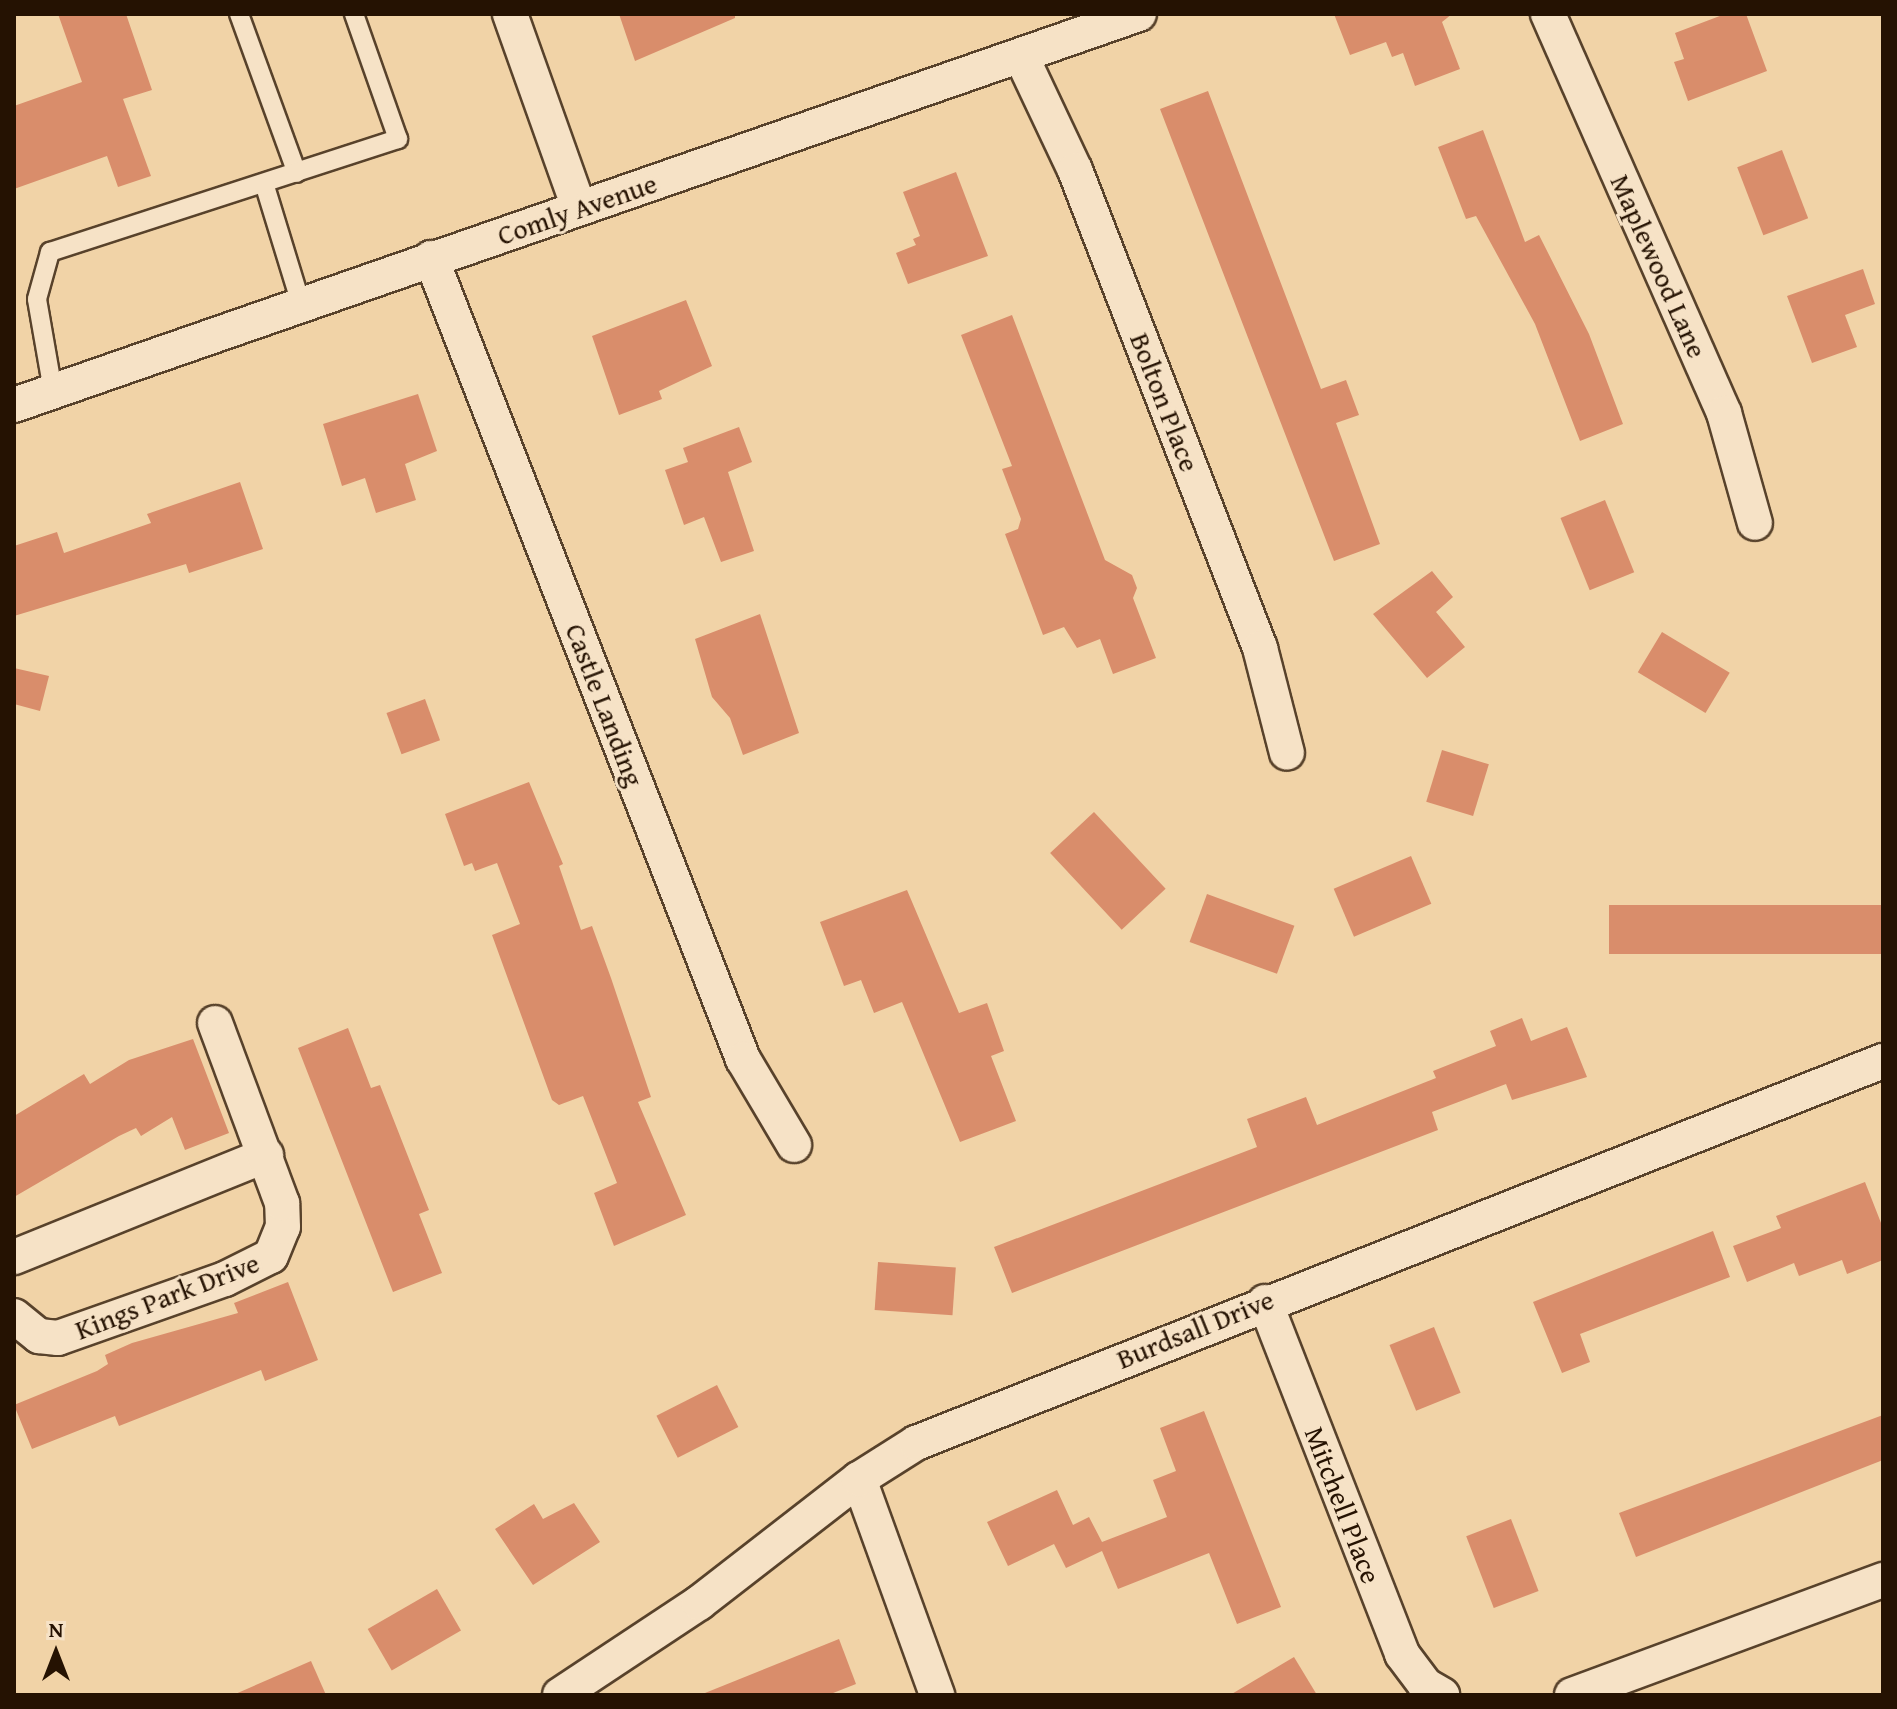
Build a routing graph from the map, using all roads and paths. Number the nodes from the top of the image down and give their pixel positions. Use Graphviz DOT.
graph roads {
  1 [pos="239,14"];
  2 [pos="354,14"];
  3 [pos="510,14"];
  4 [pos="1139,14"];
  5 [pos="1548,14"];
  6 [pos="1022,58"];
  7 [pos="297,173"];
  8 [pos="264,183"];
  9 [pos="579,208"];
  10 [pos="431,258"];
  11 [pos="301,304"];
  12 [pos="53,391"];
  13 [pos="14,405"];
  14 [pos="1755,523"];
  15 [pos="1287,753"];
  16 [pos="215,1023"];
  17 [pos="1883,1061"];
  18 [pos="794,1145"];
  19 [pos="266,1155"];
  20 [pos="14,1257"];
  21 [pos="1265,1302"];
  22 [pos="14,1316"];
  23 [pos="859,1479"];
  24 [pos="1883,1580"];
  25 [pos="560,1695"];
  26 [pos="937,1695"];
  27 [pos="1442,1695"];
  28 [pos="1572,1695"];
  1 -- 7 [label="lane"];
  2 -- 7 [label="lane"];
  3 -- 9 [label="street"];
  4 -- 6 [label="street, Comly Avenue"];
  5 -- 14 [label="street, Maplewood Lane"];
  6 -- 9 [label="street, Comly Avenue"];
  6 -- 15 [label="street, Bolton Place"];
  7 -- 8 [label="lane"];
  8 -- 11 [label="lane"];
  8 -- 12 [label="lane"];
  9 -- 10 [label="street, Comly Avenue"];
  10 -- 11 [label="street, Comly Avenue"];
  10 -- 18 [label="street, Castle Landing"];
  11 -- 12 [label="street, Comly Avenue"];
  12 -- 13 [label="street, Comly Avenue"];
  16 -- 19 [label="street, Kings Park Drive"];
  17 -- 21 [label="street, Burdsall Drive"];
  19 -- 20 [label="street"];
  19 -- 22 [label="street, Kings Park Drive"];
  21 -- 23 [label="street, Burdsall Drive"];
  21 -- 27 [label="street, Mitchell Place"];
  23 -- 25 [label="street, Burdsall Drive"];
  23 -- 26 [label="street"];
  24 -- 28 [label="street"];
}
